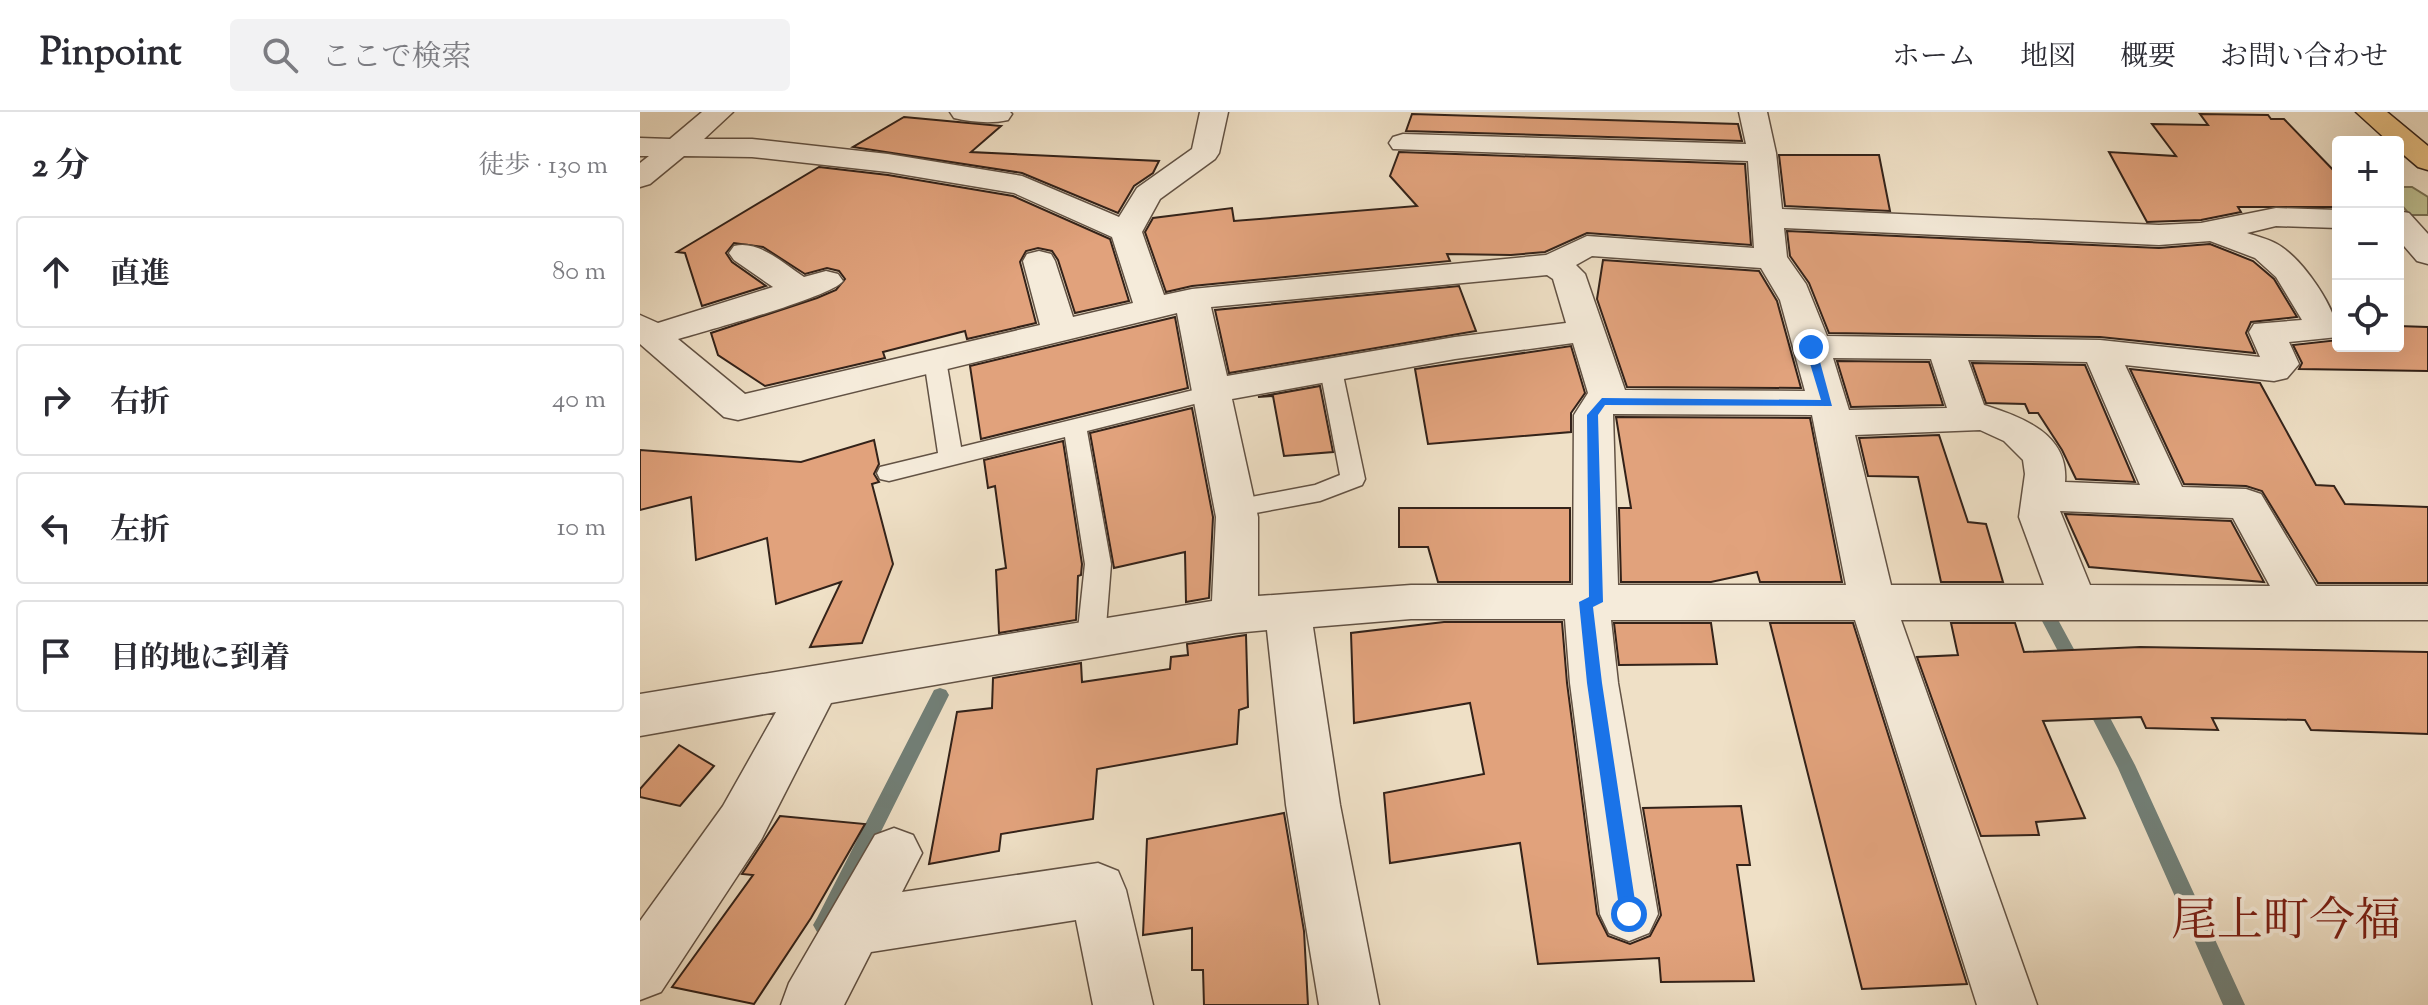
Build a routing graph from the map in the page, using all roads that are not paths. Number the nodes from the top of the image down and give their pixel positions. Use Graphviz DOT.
graph roads {
  1 [pos="719,112"];
  2 [pos="964,112"];
  3 [pos="1214,112"];
  4 [pos="1753,112"];
  5 [pos="2340,112"];
  6 [pos="2370,112"];
  7 [pos="2408,112"];
  8 [pos="998,114"];
  9 [pos="2428,128"];
  10 [pos="853,131"];
  11 [pos="2372,136"];
  12 [pos="1403,143"];
  13 [pos="640,147"];
  14 [pos="678,147"];
  15 [pos="1762,153"];
  16 [pos="818,156"];
  17 [pos="2404,161"];
  18 [pos="2428,161"];
  19 [pos="640,178"];
  20 [pos="2428,179"];
  21 [pos="1766,218"];
  22 [pos="2332,219"];
  23 [pos="2404,220"];
  24 [pos="2428,221"];
  25 [pos="2404,227"];
  26 [pos="2213,231"];
  27 [pos="1126,232"];
  28 [pos="745,253"];
  29 [pos="2428,254"];
  30 [pos="1771,259"];
  31 [pos="1039,261"];
  32 [pos="1553,264"];
  33 [pos="1192,299"];
  34 [pos="1151,306"];
  35 [pos="1059,329"];
  36 [pos="646,331"];
  37 [pos="1586,331"];
  38 [pos="1811,347"];
  39 [pos="1945,348"];
  40 [pos="2100,351"];
  41 [pos="935,360"];
  42 [pos="1331,370"];
  43 [pos="1210,392"];
  44 [pos="1602,402"];
  45 [pos="1831,413"];
  46 [pos="1968,413"];
  47 [pos="1075,428"];
  48 [pos="951,458"];
  49 [pos="889,473"];
  50 [pos="2043,496"];
  51 [pos="2167,499"];
  52 [pos="1234,508"];
  53 [pos="1591,602"];
  54 [pos="1873,603"];
  55 [pos="2074,603"];
  56 [pos="2303,603"];
  57 [pos="2428,603"];
  58 [pos="1288,610"];
  59 [pos="1235,615"];
  60 [pos="1091,639"];
  61 [pos="815,687"];
  62 [pos="640,715"];
  63 [pos="894,853"];
  64 [pos="1629,914"];
  65 [pos="854,927"];
  66 [pos="640,971"];
  67 [pos="811,1005"];
  68 [pos="1123,1005"];
  69 [pos="1349,1005"];
  70 [pos="2007,1005"];
  1 -- 14 [label="street"];
  2 -- 8 [label="street"];
  3 -- 27 [label="street"];
  4 -- 15 [label="street"];
  5 -- 11 [label="highway"];
  6 -- 18 [label="highway"];
  7 -- 9 [label="highway"];
  10 -- 16 [label="street"];
  12 -- 15 [label="street"];
  13 -- 14 [label="street"];
  14 -- 16 [label="street"];
  14 -- 19 [label="street"];
  15 -- 21 [label="street"];
  16 -- 27 [label="street"];
  17 -- 20 [label="highway"];
  21 -- 26 [label="street"];
  21 -- 30 [label="street"];
  22 -- 26 [label="street"];
  23 -- 24 [label="street"];
  25 -- 29 [label="street"];
  26 -- 40 [label="street"];
  27 -- 34 [label="street"];
  28 -- 36 [label="street"];
  30 -- 32 [label="street"];
  30 -- 38 [label="street"];
  31 -- 35 [label="street"];
  32 -- 33 [label="street"];
  32 -- 37 [label="street"];
  33 -- 34 [label="street"];
  33 -- 43 [label="street"];
  34 -- 35 [label="street"];
  35 -- 41 [label="street"];
  36 -- 41 [label="street"];
  37 -- 42 [label="street"];
  37 -- 44 [label="street"];
  38 -- 39 [label="street"];
  38 -- 45 [label="street"];
  39 -- 40 [label="street"];
  39 -- 46 [label="street"];
  40 -- 51 [label="street"];
  41 -- 48 [label="lane"];
  42 -- 43 [label="street"];
  42 -- 52 [label="lane"];
  43 -- 47 [label="lane"];
  43 -- 52 [label="street"];
  44 -- 45 [label="street"];
  44 -- 53 [label="street"];
  45 -- 46 [label="street"];
  45 -- 54 [label="street"];
  46 -- 50 [label="street"];
  47 -- 48 [label="lane"];
  47 -- 60 [label="lane"];
  48 -- 49 [label="lane"];
  50 -- 51 [label="street"];
  50 -- 55 [label="street"];
  51 -- 56 [label="street"];
  52 -- 59 [label="street"];
  53 -- 54 [label="street"];
  53 -- 58 [label="street"];
  53 -- 64 [label="street"];
  54 -- 55 [label="street"];
  54 -- 70 [label="street"];
  55 -- 56 [label="street"];
  56 -- 57 [label="street"];
  58 -- 59 [label="street"];
  58 -- 69 [label="street"];
  59 -- 60 [label="street"];
  60 -- 61 [label="street"];
  61 -- 62 [label="street"];
  61 -- 66 [label="street"];
  63 -- 65 [label="street"];
  65 -- 67 [label="street"];
  65 -- 68 [label="street"];
}
